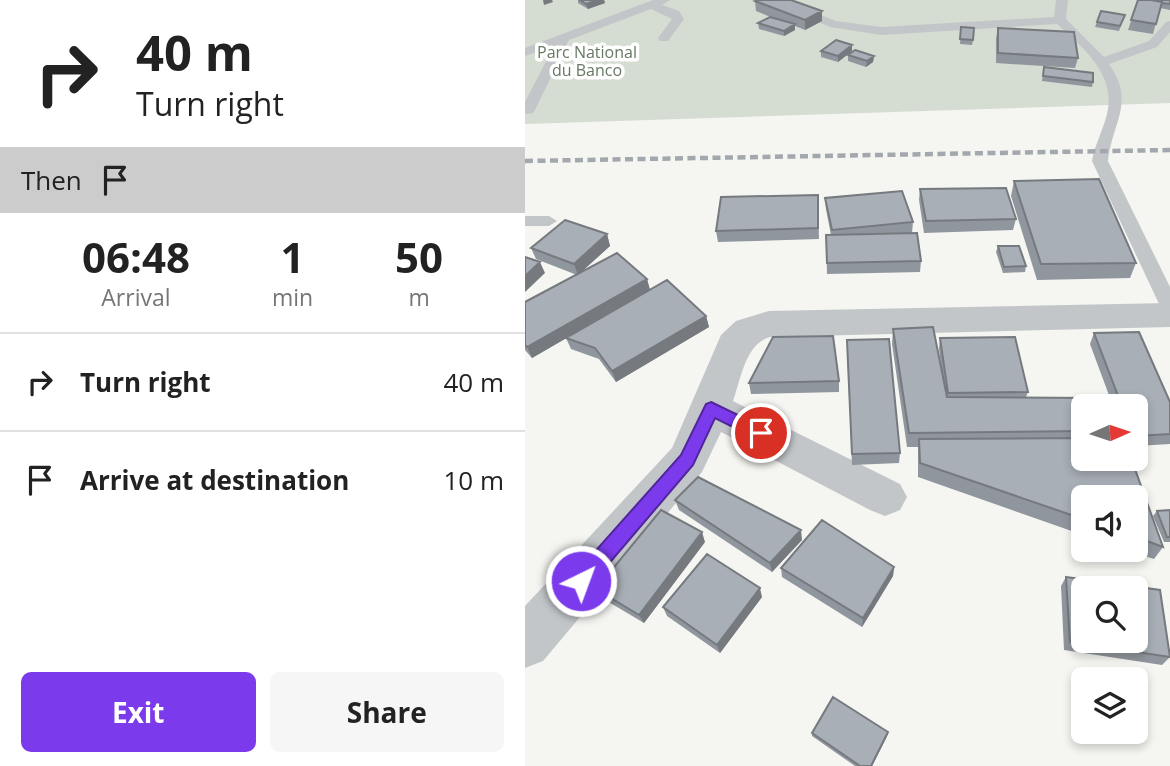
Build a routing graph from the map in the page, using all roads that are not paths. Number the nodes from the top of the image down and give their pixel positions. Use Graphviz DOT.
graph roads {
  1 [pos="664,0"];
  2 [pos="772,0"];
  3 [pos="1062,0"];
  4 [pos="651,5"];
  5 [pos="1060,20"];
  6 [pos="1170,25"];
  7 [pos="564,38"];
  8 [pos="664,38"];
  9 [pos="525,52"];
  10 [pos="1103,62"];
  11 [pos="528,110"];
  12 [pos="549,221"];
  13 [pos="525,222"];
  14 [pos="1170,306"];
  15 [pos="1170,315"];
  16 [pos="711,408"];
  17 [pos="885,497"];
  18 [pos="525,643"];
  1 -- 4 [label="lane"];
  2 -- 5 [label="lane"];
  3 -- 5 [label="lane"];
  4 -- 7 [label="lane"];
  4 -- 8 [label="lane"];
  5 -- 10 [label="lane"];
  6 -- 10 [label="lane"];
  7 -- 9 [label="lane"];
  7 -- 11 [label="lane"];
  10 -- 14 [label="lane"];
  12 -- 13 [label="lane"];
  15 -- 16 [label="street"];
  16 -- 17 [label="street"];
  16 -- 18 [label="street"];
}
